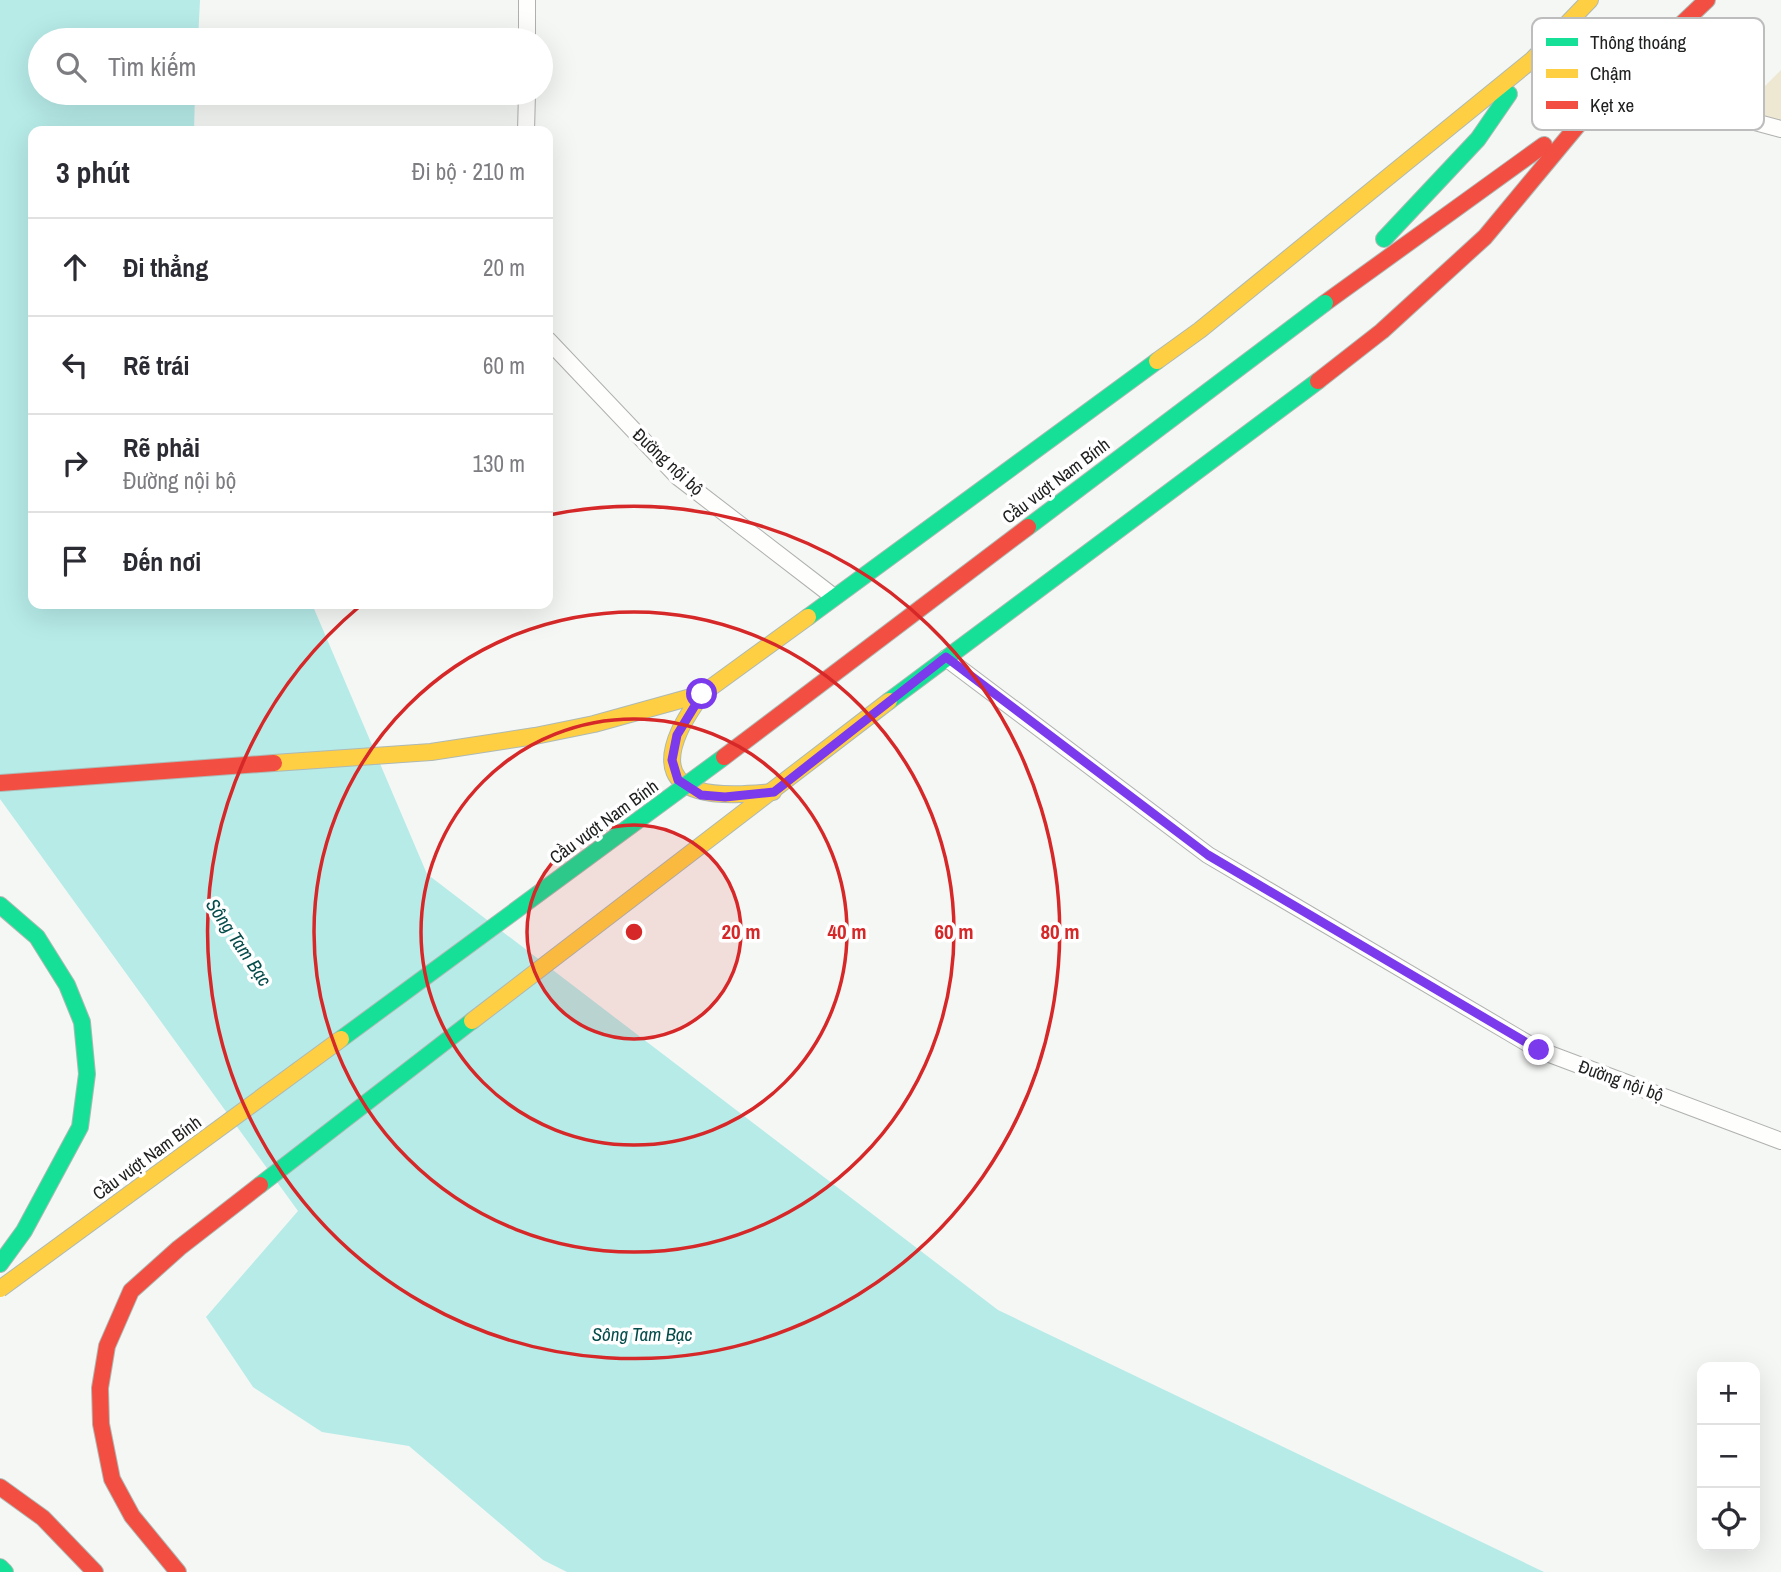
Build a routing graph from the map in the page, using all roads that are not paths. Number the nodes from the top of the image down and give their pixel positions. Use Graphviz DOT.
graph roads {
  1 [pos="527,0"];
  2 [pos="1590,0"];
  3 [pos="1707,0"];
  4 [pos="1573,18"];
  5 [pos="1689,18"];
  6 [pos="527,28"];
  7 [pos="1532,60"];
  8 [pos="527,105"];
  9 [pos="1764,125"];
  10 [pos="526,126"];
  11 [pos="1564,130"];
  12 [pos="1574,130"];
  13 [pos="1781,130"];
  14 [pos="1325,303"];
  15 [pos="553,345"];
  16 [pos="834,597"];
  17 [pos="946,657"];
  18 [pos="702,694"];
  19 [pos="0,783"];
  20 [pos="774,792"];
  21 [pos="0,905"];
  22 [pos="1781,1141"];
  23 [pos="0,1264"];
  24 [pos="0,1289"];
  25 [pos="4,1481"];
  26 [pos="0,1567"];
  27 [pos="5,1572"];
  28 [pos="95,1572"];
  29 [pos="178,1572"];
  1 -- 6 [label="lane"];
  2 -- 4 [label="main road"];
  3 -- 5 [label="main road"];
  7 -- 14 [label="main road, Cầu vượt Nam Bính"];
  7 -- 16 [label="main road"];
  8 -- 10 [label="lane"];
  9 -- 13 [label="lane"];
  11 -- 14 [label="main road, Cầu vượt Nam Bính"];
  12 -- 17 [label="main road"];
  14 -- 24 [label="main road, Cầu vượt Nam Bính, bridge"];
  15 -- 16 [label="lane, Đường nội bộ"];
  16 -- 18 [label="main road"];
  17 -- 20 [label="main road"];
  17 -- 22 [label="lane, Đường nội bộ"];
  18 -- 19 [label="main road"];
  18 -- 20 [label="main road"];
  20 -- 29 [label="main road"];
  21 -- 23 [label="main road"];
  25 -- 28 [label="main road"];
  26 -- 27 [label="main road"];
}
